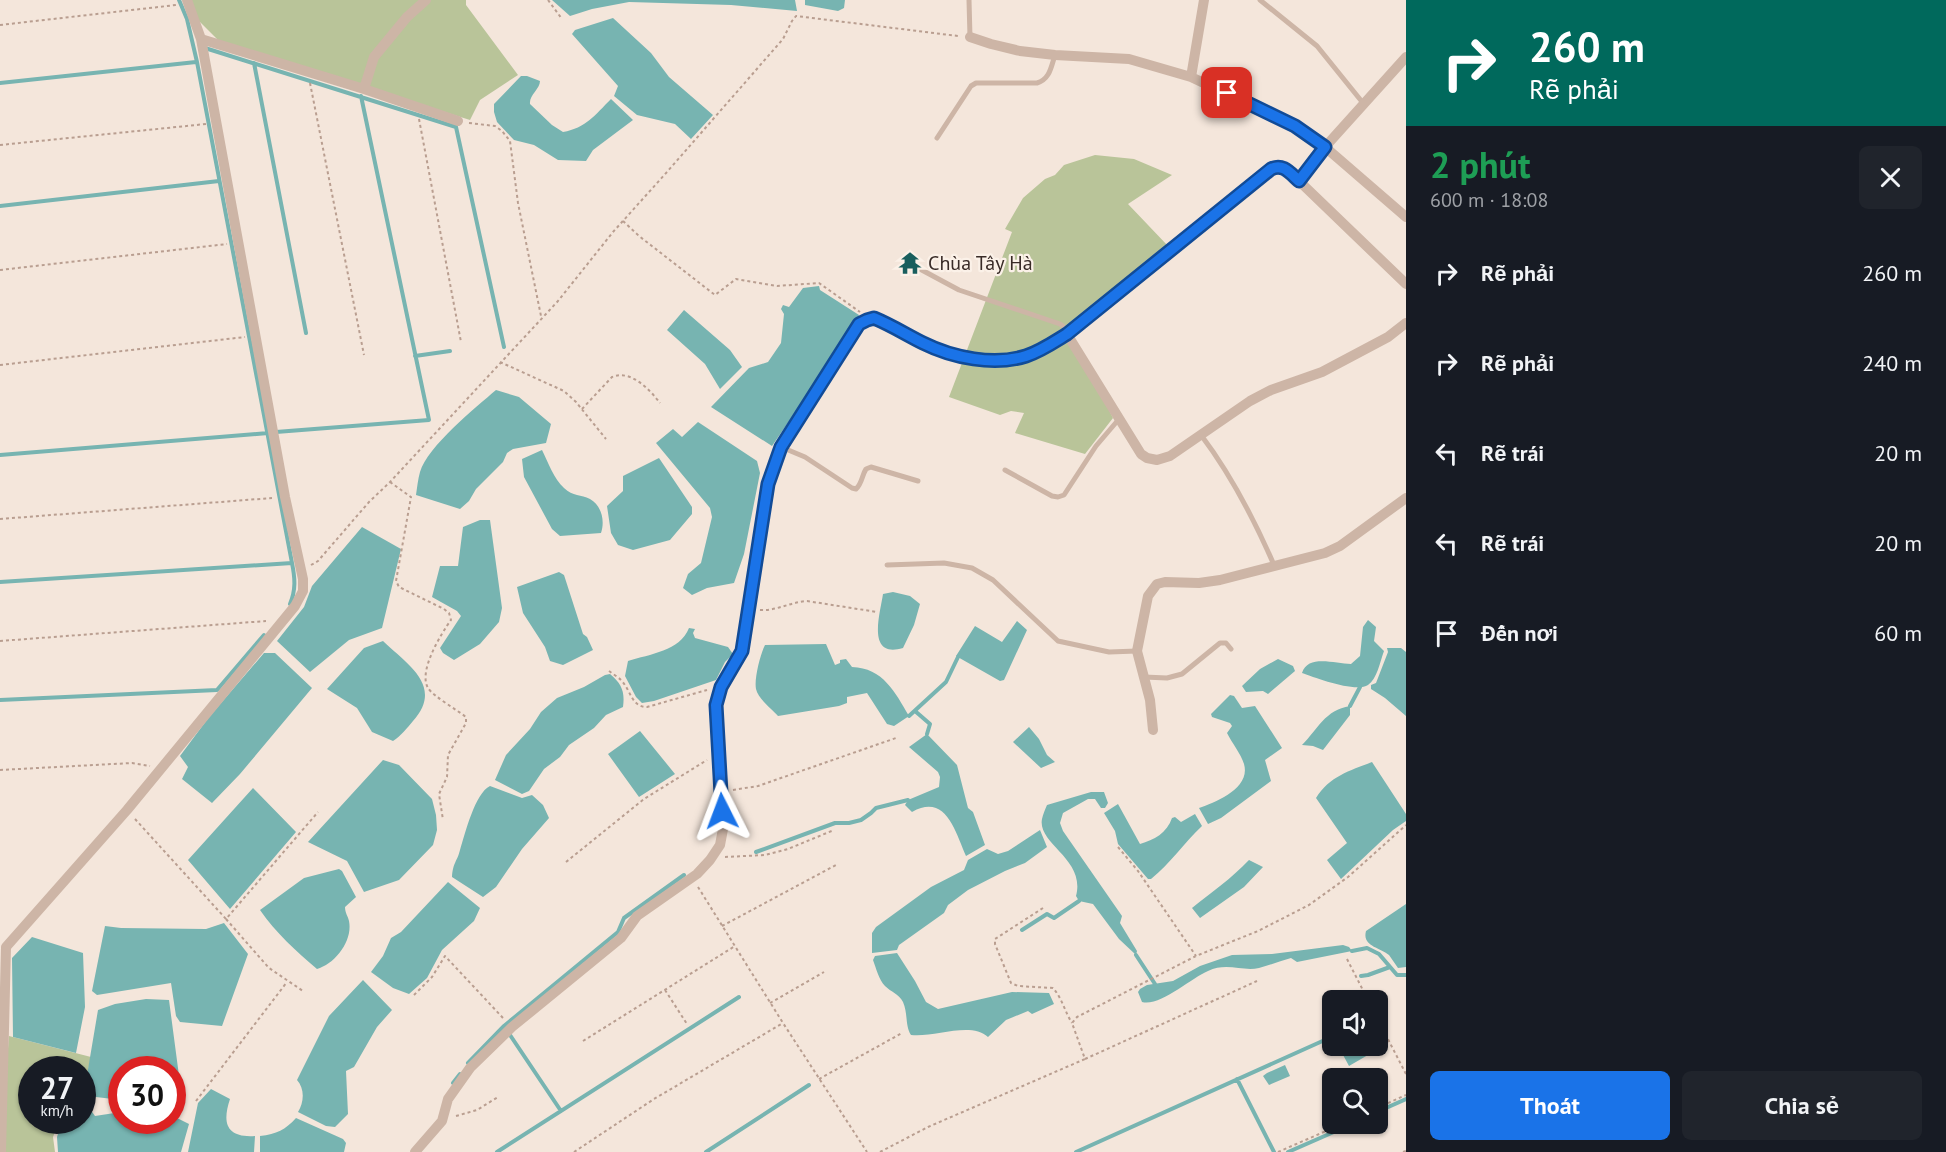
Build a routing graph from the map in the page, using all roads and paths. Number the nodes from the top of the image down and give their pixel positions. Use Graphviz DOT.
graph roads {
  1 [pos="426,0"];
  2 [pos="548,0"];
  3 [pos="969,0"];
  4 [pos="1204,0"];
  5 [pos="1260,0"];
  6 [pos="188,2"];
  7 [pos="562,20"];
  8 [pos="0,25"];
  9 [pos="970,37"];
  10 [pos="201,39"];
  11 [pos="1055,55"];
  12 [pos="1406,57"];
  13 [pos="308,72"];
  14 [pos="1191,77"];
  15 [pos="364,89"];
  16 [pos="1363,103"];
  17 [pos="417,108"];
  18 [pos="458,121"];
  19 [pos="217,122"];
  20 [pos="937,138"];
  21 [pos="0,146"];
  22 [pos="1325,147"];
  23 [pos="1299,181"];
  24 [pos="1406,217"];
  25 [pos="623,221"];
  26 [pos="239,243"];
  27 [pos="918,268"];
  28 [pos="0,270"];
  29 [pos="1406,284"];
  30 [pos="541,317"];
  31 [pos="867,320"];
  32 [pos="1406,323"];
  33 [pos="1067,334"];
  34 [pos="256,336"];
  35 [pos="460,342"];
  36 [pos="364,356"];
  37 [pos="500,362"];
  38 [pos="0,365"];
  39 [pos="660,403"];
  40 [pos="582,409"];
  41 [pos="1120,418"];
  42 [pos="1201,434"];
  43 [pos="606,438"];
  44 [pos="781,447"];
  45 [pos="1005,470"];
  46 [pos="390,482"];
  47 [pos="918,482"];
  48 [pos="285,497"];
  49 [pos="1406,498"];
  50 [pos="0,519"];
  51 [pos="886,565"];
  52 [pos="301,566"];
  53 [pos="1274,567"];
  54 [pos="748,610"];
  55 [pos="877,612"];
  56 [pos="284,620"];
  57 [pos="0,641"];
  58 [pos="1231,649"];
  59 [pos="1137,651"];
  60 [pos="609,671"];
  61 [pos="1144,677"];
  62 [pos="718,695"];
  63 [pos="1153,730"];
  64 [pos="896,738"];
  65 [pos="719,752"];
  66 [pos="162,768"];
  67 [pos="0,770"];
  68 [pos="721,792"];
  69 [pos="127,810"];
  70 [pos="318,812"];
  71 [pos="443,820"];
  72 [pos="1406,825"];
  73 [pos="834,830"];
  74 [pos="1118,847"];
  75 [pos="713,856"];
  76 [pos="566,862"];
  77 [pos="836,864"];
  78 [pos="692,877"];
  79 [pos="1043,908"];
  80 [pos="226,919"];
  81 [pos="722,926"];
  82 [pos="735,946"];
  83 [pos="1196,957"];
  84 [pos="1347,959"];
  85 [pos="824,972"];
  86 [pos="1257,981"];
  87 [pos="287,982"];
  88 [pos="665,990"];
  89 [pos="1363,990"];
  90 [pos="303,991"];
  91 [pos="414,995"];
  92 [pos="770,1003"];
  93 [pos="783,1023"];
  94 [pos="1072,1023"];
  95 [pos="687,1024"];
  96 [pos="512,1027"];
  97 [pos="902,1033"];
  98 [pos="1388,1039"];
  99 [pos="584,1041"];
  100 [pos="1085,1059"];
  101 [pos="1406,1074"];
  102 [pos="819,1079"];
  103 [pos="1,1093"];
  104 [pos="1406,1095"];
  105 [pos="498,1097"];
  106 [pos="196,1101"];
  107 [pos="1388,1103"];
  108 [pos="442,1120"];
  109 [pos="1322,1133"];
  110 [pos="1,1152"];
  111 [pos="416,1152"];
  112 [pos="574,1152"];
  113 [pos="867,1152"];
  114 [pos="880,1152"];
  115 [pos="1278,1152"];
  1 -- 15 [label="street"];
  2 -- 7 [label="path"];
  3 -- 9 [label="lane"];
  4 -- 14 [label="street"];
  5 -- 16 [label="lane"];
  6 -- 8 [label="path"];
  6 -- 10 [label="street"];
  9 -- 11 [label="street"];
  9 -- 25 [label="path"];
  10 -- 13 [label="street"];
  10 -- 19 [label="street"];
  11 -- 14 [label="street"];
  11 -- 20 [label="lane"];
  12 -- 16 [label="street"];
  13 -- 15 [label="street"];
  13 -- 36 [label="path"];
  14 -- 22 [label="street"];
  15 -- 17 [label="street"];
  16 -- 22 [label="street"];
  17 -- 18 [label="street"];
  17 -- 35 [label="path"];
  18 -- 30 [label="path"];
  19 -- 21 [label="path"];
  19 -- 26 [label="street"];
  22 -- 23 [label="street"];
  22 -- 24 [label="street"];
  23 -- 29 [label="street"];
  23 -- 33 [label="street"];
  25 -- 30 [label="path"];
  25 -- 31 [label="path"];
  26 -- 28 [label="path"];
  26 -- 34 [label="street"];
  27 -- 33 [label="lane"];
  30 -- 37 [label="path"];
  31 -- 33 [label="street"];
  31 -- 44 [label="street"];
  32 -- 42 [label="street"];
  33 -- 41 [label="street"];
  34 -- 38 [label="path"];
  34 -- 48 [label="street"];
  37 -- 40 [label="path"];
  37 -- 46 [label="path"];
  39 -- 40 [label="path"];
  40 -- 43 [label="path"];
  41 -- 42 [label="street"];
  41 -- 45 [label="lane"];
  42 -- 53 [label="lane"];
  44 -- 47 [label="lane"];
  44 -- 54 [label="street"];
  46 -- 52 [label="path"];
  46 -- 71 [label="path"];
  48 -- 50 [label="path"];
  48 -- 52 [label="street"];
  49 -- 53 [label="street"];
  51 -- 59 [label="lane"];
  52 -- 56 [label="street"];
  53 -- 59 [label="street"];
  54 -- 55 [label="path"];
  54 -- 62 [label="street"];
  56 -- 57 [label="path"];
  56 -- 66 [label="street"];
  58 -- 61 [label="lane"];
  59 -- 61 [label="street"];
  60 -- 62 [label="path"];
  61 -- 63 [label="street"];
  62 -- 65 [label="street"];
  64 -- 68 [label="path"];
  65 -- 68 [label="street"];
  65 -- 76 [label="path"];
  66 -- 67 [label="path"];
  66 -- 69 [label="street"];
  68 -- 75 [label="street"];
  69 -- 80 [label="path"];
  69 -- 103 [label="street"];
  70 -- 80 [label="path"];
  72 -- 83 [label="path"];
  73 -- 75 [label="path"];
  74 -- 83 [label="path"];
  75 -- 78 [label="street"];
  77 -- 81 [label="path"];
  78 -- 81 [label="path"];
  78 -- 96 [label="street"];
  79 -- 94 [label="path"];
  80 -- 87 [label="path"];
  81 -- 82 [label="path"];
  82 -- 88 [label="path"];
  82 -- 92 [label="path"];
  83 -- 94 [label="path"];
  84 -- 89 [label="path"];
  85 -- 92 [label="path"];
  86 -- 100 [label="path"];
  87 -- 90 [label="path"];
  87 -- 106 [label="path"];
  88 -- 95 [label="path"];
  88 -- 99 [label="path"];
  91 -- 96 [label="path"];
  92 -- 93 [label="path"];
  93 -- 102 [label="path"];
  93 -- 112 [label="path"];
  94 -- 100 [label="path"];
  96 -- 108 [label="street"];
  97 -- 102 [label="path"];
  98 -- 101 [label="path"];
  100 -- 114 [label="path"];
  102 -- 113 [label="path"];
  103 -- 110 [label="street"];
  104 -- 107 [label="path"];
  105 -- 108 [label="path"];
  108 -- 111 [label="street"];
  109 -- 115 [label="path"];
}
